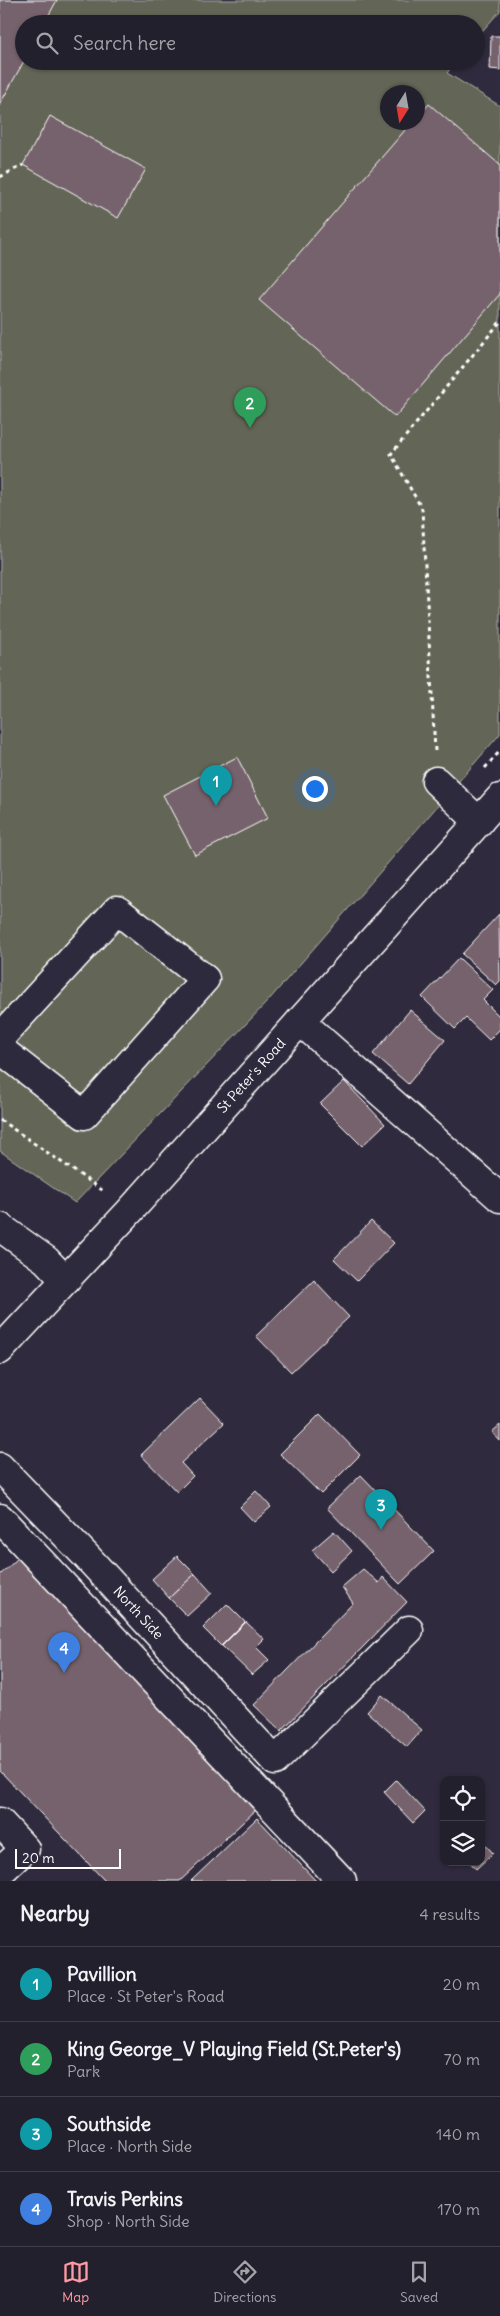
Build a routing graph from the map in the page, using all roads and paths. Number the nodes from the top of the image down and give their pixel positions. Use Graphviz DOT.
graph roads {
  1 [pos="23,165"];
  2 [pos="0,177"];
  3 [pos="500,322"];
  4 [pos="436,781"];
  5 [pos="500,798"];
  6 [pos="479,822"];
  7 [pos="300,1021"];
  8 [pos="0,1038"];
  9 [pos="0,1049"];
  10 [pos="0,1120"];
  11 [pos="105,1192"];
  12 [pos="500,1198"];
  13 [pos="0,1227"];
  14 [pos="66,1280"];
  15 [pos="0,1350"];
  16 [pos="0,1467"];
  17 [pos="0,1518"];
  18 [pos="409,1630"];
  19 [pos="0,1822"];
  20 [pos="0,1872"];
  21 [pos="342,1881"];
  1 -- 2 [label="path"];
  3 -- 4 [label="path"];
  4 -- 6 [label="street"];
  5 -- 6 [label="street, St Peter's Road"];
  6 -- 7 [label="street, St Peter's Road"];
  7 -- 12 [label="street"];
  7 -- 14 [label="street, St Peter's Road"];
  8 -- 9 [label="street"];
  10 -- 11 [label="path"];
  13 -- 14 [label="street"];
  14 -- 15 [label="street, St Peter's Road"];
  16 -- 18 [label="street, North Side"];
  17 -- 21 [label="street"];
  19 -- 20 [label="street"];
}
